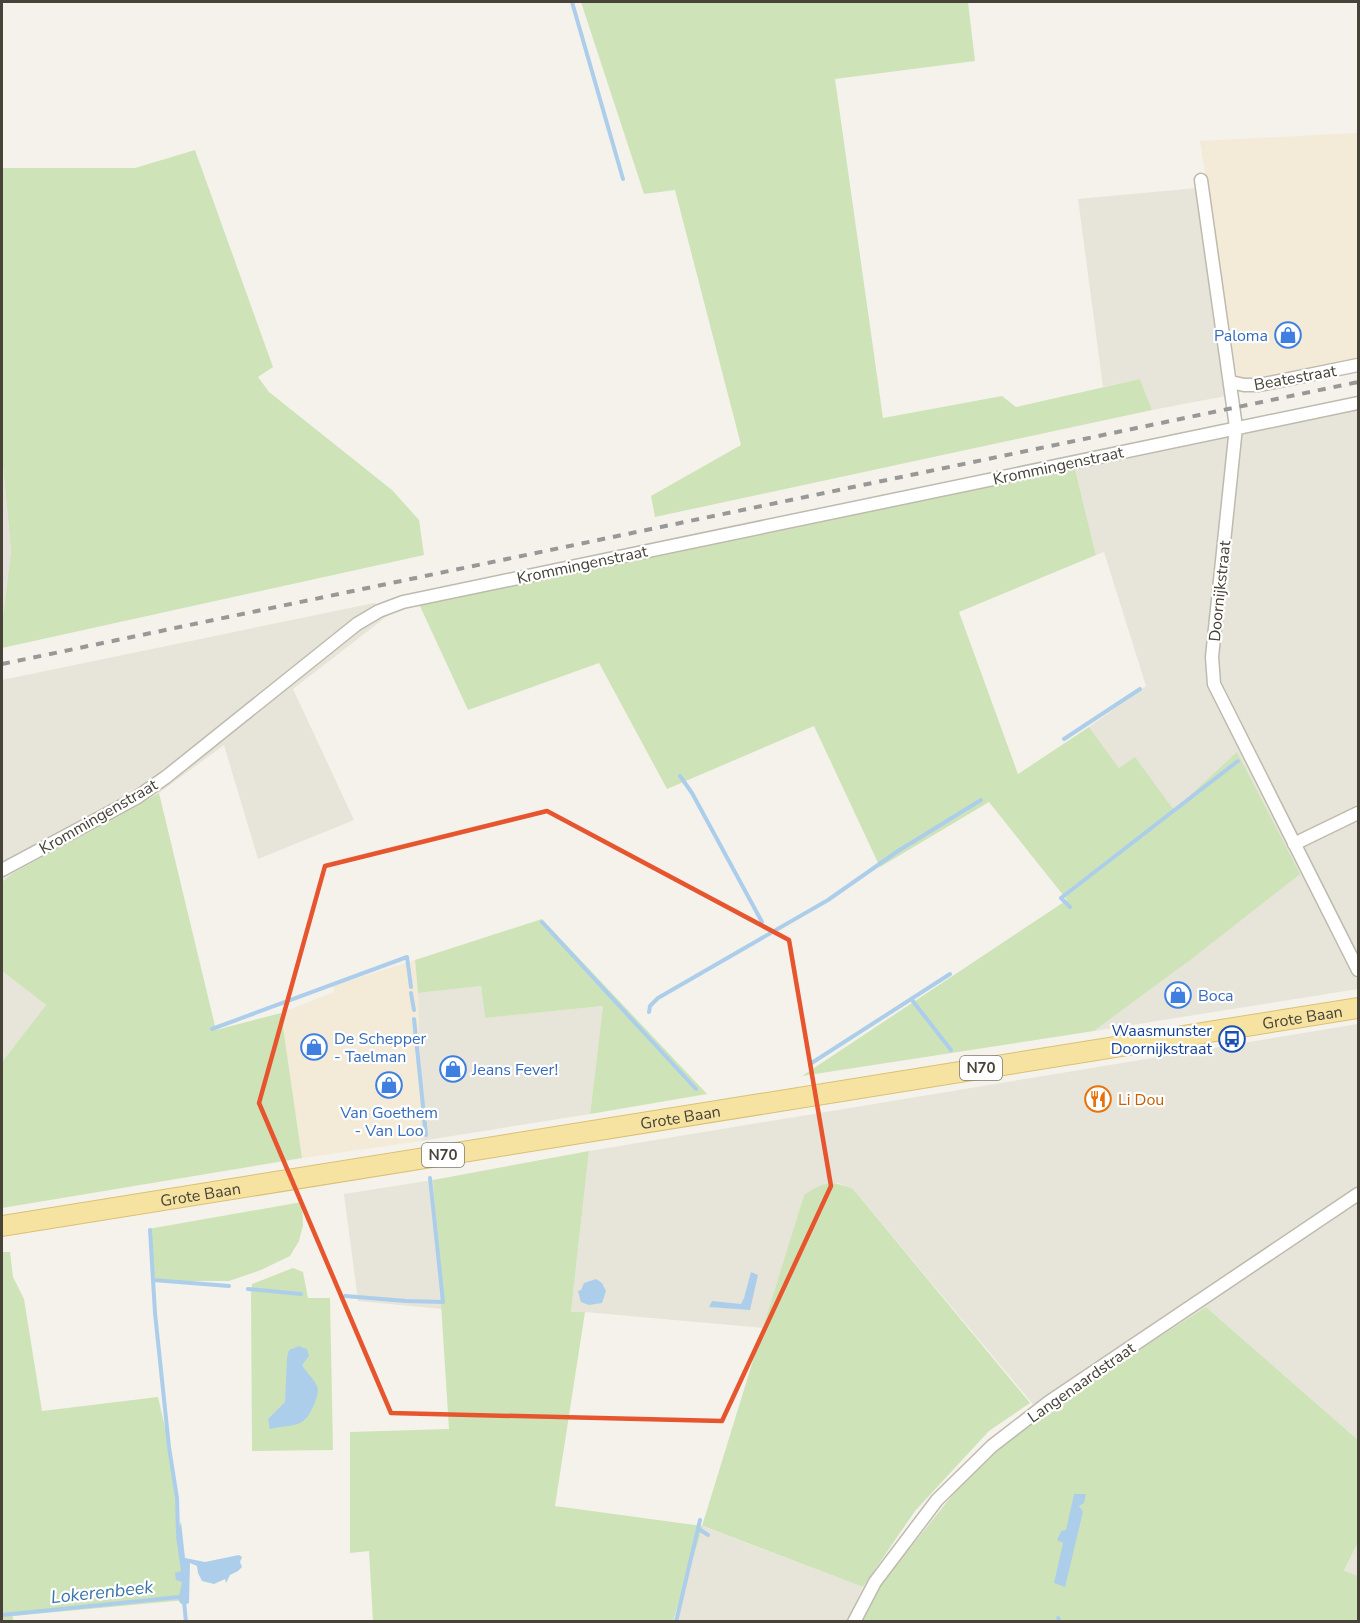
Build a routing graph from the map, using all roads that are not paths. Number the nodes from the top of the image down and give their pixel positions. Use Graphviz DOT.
graph roads {
  1 [pos="1201,180"];
  2 [pos="1359,365"];
  3 [pos="1231,382"];
  4 [pos="1359,403"];
  5 [pos="1236,427"];
  6 [pos="1359,813"];
  7 [pos="1294,844"];
  8 [pos="2,870"];
  9 [pos="1359,970"];
  10 [pos="1359,1008"];
  11 [pos="1359,1194"];
  12 [pos="2,1227"];
  13 [pos="855,1622"];
  1 -- 3 [label="street, Doornijkstraat"];
  2 -- 3 [label="street, Beatestraat"];
  3 -- 5 [label="street, Doornijkstraat"];
  4 -- 5 [label="street, Krommingenstraat"];
  5 -- 7 [label="street, Doornijkstraat"];
  5 -- 8 [label="street, Krommingenstraat"];
  6 -- 7 [label="street"];
  7 -- 9 [label="street, Doornijkstraat"];
  10 -- 12 [label="main road, Grote Baan / N70"];
  11 -- 13 [label="street, Langenaardstraat"];
}
